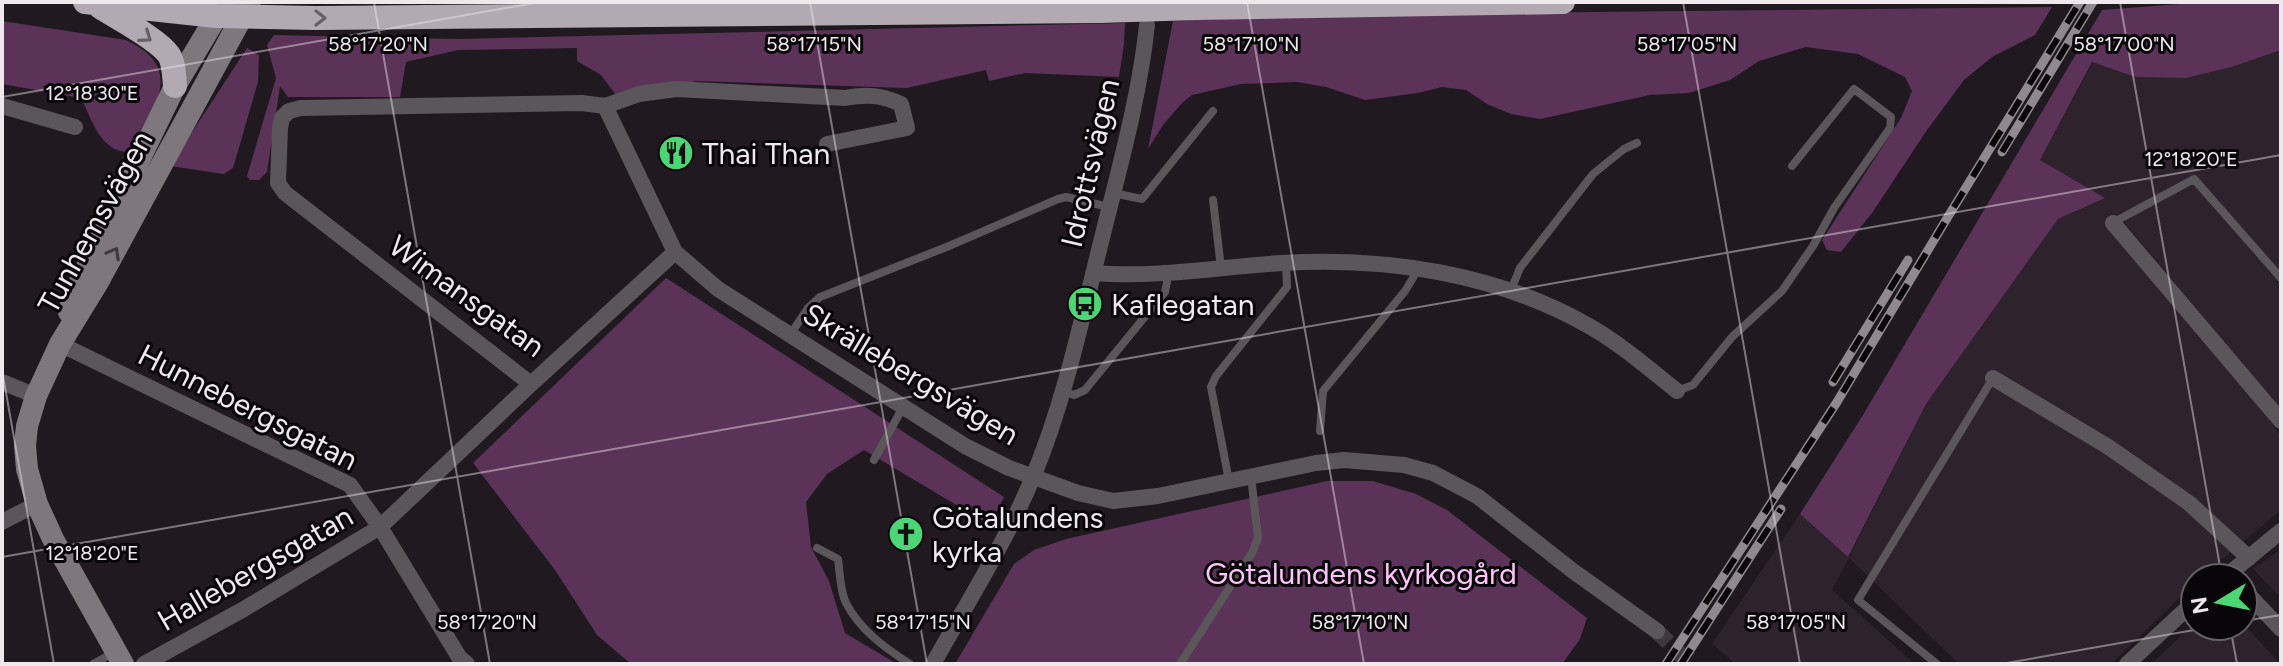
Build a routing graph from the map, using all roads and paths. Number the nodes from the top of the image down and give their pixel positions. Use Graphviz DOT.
graph roads {
  1 [pos="1563,2"];
  2 [pos="90,3"];
  3 [pos="233,9"];
  4 [pos="1147,25"];
  5 [pos="175,86"];
  6 [pos="2,106"];
  7 [pos="605,106"];
  8 [pos="1213,111"];
  9 [pos="75,127"];
  10 [pos="1637,143"];
  11 [pos="827,144"];
  12 [pos="1792,166"];
  13 [pos="1111,200"];
  14 [pos="1213,200"];
  15 [pos="2113,223"];
  16 [pos="675,252"];
  17 [pos="1286,263"];
  18 [pos="1419,268"];
  19 [pos="1221,269"];
  20 [pos="1093,273"];
  21 [pos="1167,273"];
  22 [pos="2281,278"];
  23 [pos="1510,291"];
  24 [pos="790,335"];
  25 [pos="60,344"];
  26 [pos="1993,378"];
  27 [pos="2,382"];
  28 [pos="531,384"];
  29 [pos="1063,391"];
  30 [pos="1677,391"];
  31 [pos="36,396"];
  32 [pos="903,407"];
  33 [pos="2281,421"];
  34 [pos="1320,431"];
  35 [pos="874,460"];
  36 [pos="1034,476"];
  37 [pos="1251,476"];
  38 [pos="1230,482"];
  39 [pos="37,504"];
  40 [pos="2,522"];
  41 [pos="380,527"];
  42 [pos="2281,531"];
  43 [pos="817,548"];
  44 [pos="2249,558"];
  45 [pos="2245,562"];
  46 [pos="2259,606"];
  47 [pos="2179,616"];
  48 [pos="2281,629"];
  49 [pos="1657,631"];
  50 [pos="119,658"];
  51 [pos="458,662"];
  52 [pos="93,664"];
  53 [pos="144,664"];
  54 [pos="910,664"];
  55 [pos="933,664"];
  56 [pos="1180,664"];
  57 [pos="1937,664"];
  58 [pos="2127,664"];
  3 -- 1 [label="highway, one-way, bridge"];
  2 -- 3 [label="highway"];
  2 -- 5 [label="highway, one-way"];
  3 -- 5 [label="street, Tunhemsvägen"];
  25 -- 3 [label="street, Tunhemsvägen, one-way"];
  4 -- 13 [label="street, Idrottsvägen"];
  5 -- 25 [label="street, Tunhemsvägen"];
  6 -- 9 [label="street"];
  7 -- 11 [label="street"];
  7 -- 16 [label="street, Skrällebergsvägen"];
  7 -- 28 [label="street, Wimansgatan"];
  8 -- 13 [label="lane"];
  10 -- 23 [label="lane"];
  12 -- 30 [label="lane"];
  13 -- 20 [label="street, Idrottsvägen"];
  13 -- 24 [label="lane"];
  14 -- 19 [label="lane"];
  15 -- 22 [label="lane"];
  15 -- 33 [label="street"];
  16 -- 24 [label="street, Skrällebergsvägen"];
  16 -- 28 [label="street, Wimansgatan"];
  17 -- 18 [label="street"];
  17 -- 19 [label="street"];
  17 -- 38 [label="lane"];
  18 -- 23 [label="street"];
  18 -- 34 [label="lane"];
  19 -- 21 [label="street"];
  20 -- 21 [label="street"];
  20 -- 29 [label="street, Idrottsvägen"];
  21 -- 29 [label="lane"];
  23 -- 30 [label="street"];
  24 -- 32 [label="street, Skrällebergsvägen"];
  25 -- 31 [label="street, Tunhemsvägen"];
  25 -- 41 [label="street, Hunnebergsgatan"];
  26 -- 44 [label="street"];
  26 -- 57 [label="lane"];
  27 -- 31 [label="street"];
  28 -- 41 [label="street, Hallebergsgatan"];
  29 -- 36 [label="street, Idrottsvägen"];
  31 -- 39 [label="street, Tunhemsvägen"];
  32 -- 35 [label="lane"];
  32 -- 36 [label="street, Skrällebergsvägen"];
  36 -- 38 [label="street, Skrällebergsvägen"];
  36 -- 55 [label="street, Idrottsvägen"];
  37 -- 38 [label="street, Skrällebergsvägen"];
  37 -- 49 [label="street, Skrällebergsvägen"];
  37 -- 56 [label="lane"];
  39 -- 40 [label="street"];
  39 -- 50 [label="street, Tunhemsvägen"];
  41 -- 51 [label="street, Hunnebergsgatan"];
  41 -- 53 [label="street, Hallebergsgatan"];
  42 -- 44 [label="street"];
  43 -- 54 [label="lane"];
  44 -- 45 [label="street"];
  46 -- 48 [label="street"];
  47 -- 58 [label="street"];
  50 -- 52 [label="lane"];
}
